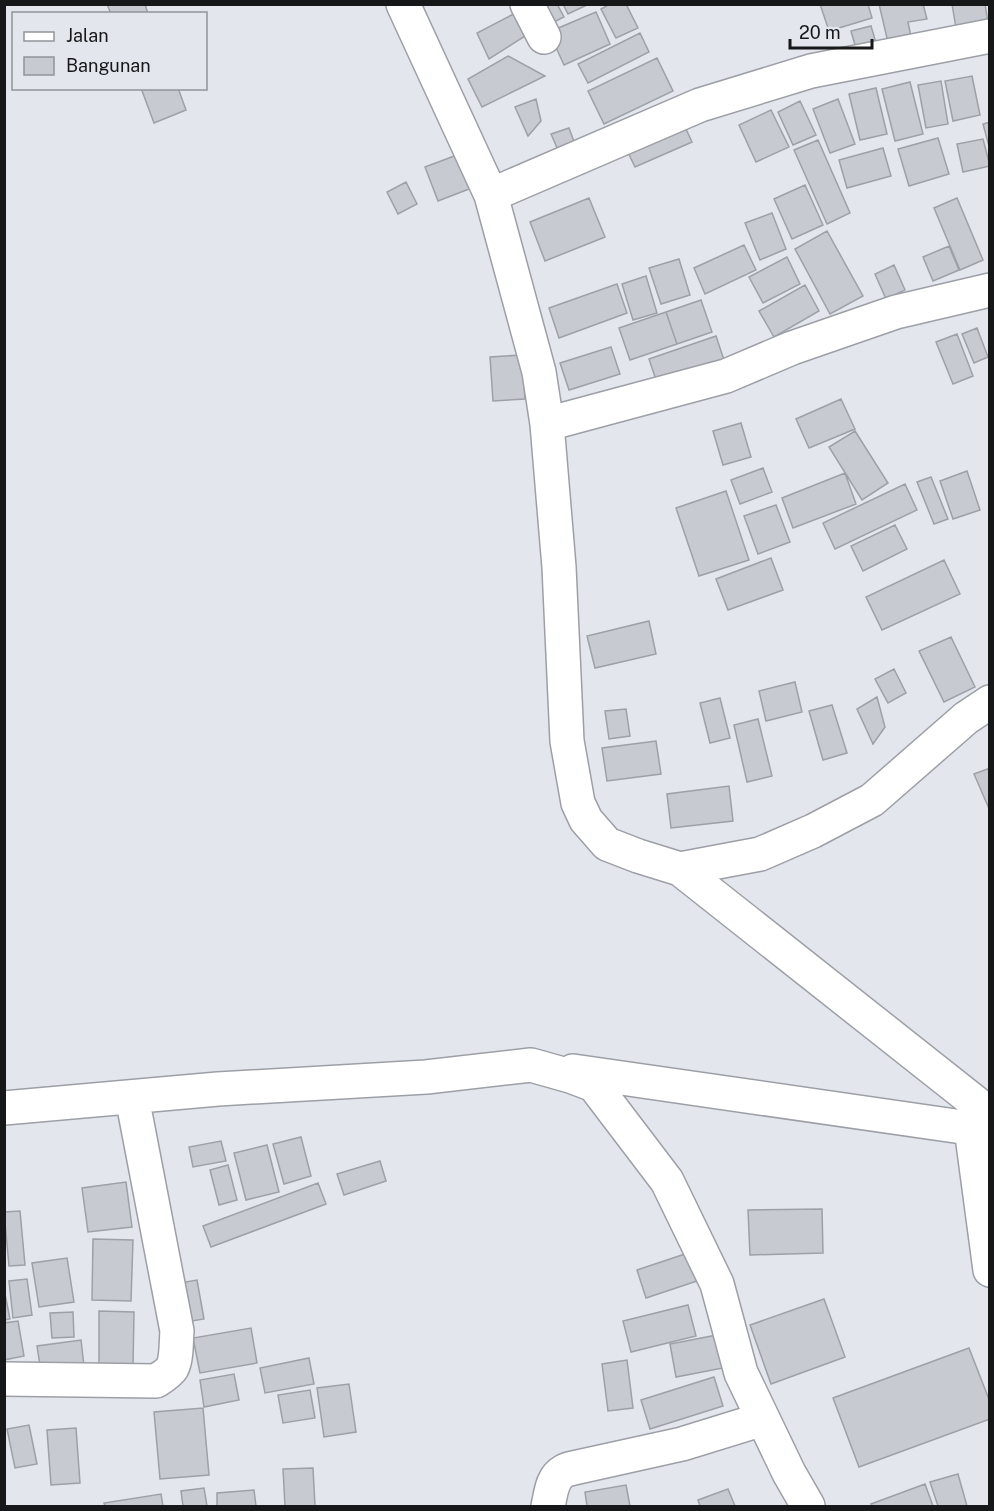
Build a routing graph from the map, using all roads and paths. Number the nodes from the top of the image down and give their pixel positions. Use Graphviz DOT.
graph roads {
  1 [pos="526,4"];
  2 [pos="408,7"];
  3 [pos="990,36"];
  4 [pos="544,37"];
  5 [pos="491,195"];
  6 [pos="990,290"];
  7 [pos="547,424"];
  8 [pos="990,702"];
  9 [pos="680,869"];
  10 [pos="531,1065"];
  11 [pos="132,1097"];
  12 [pos="4,1108"];
  13 [pos="983,1124"];
  14 [pos="990,1270"];
  15 [pos="4,1379"];
  16 [pos="763,1419"];
  17 [pos="548,1506"];
  18 [pos="808,1506"];
  1 -- 4 [label="street"];
  2 -- 5 [label="street"];
  3 -- 5 [label="street"];
  5 -- 7 [label="street"];
  6 -- 7 [label="street"];
  7 -- 9 [label="street"];
  8 -- 9 [label="street"];
  9 -- 13 [label="street"];
  10 -- 11 [label="street"];
  10 -- 13 [label="street"];
  10 -- 16 [label="street"];
  11 -- 12 [label="street"];
  11 -- 15 [label="street"];
  13 -- 14 [label="street"];
  16 -- 17 [label="street"];
  16 -- 18 [label="street"];
}
